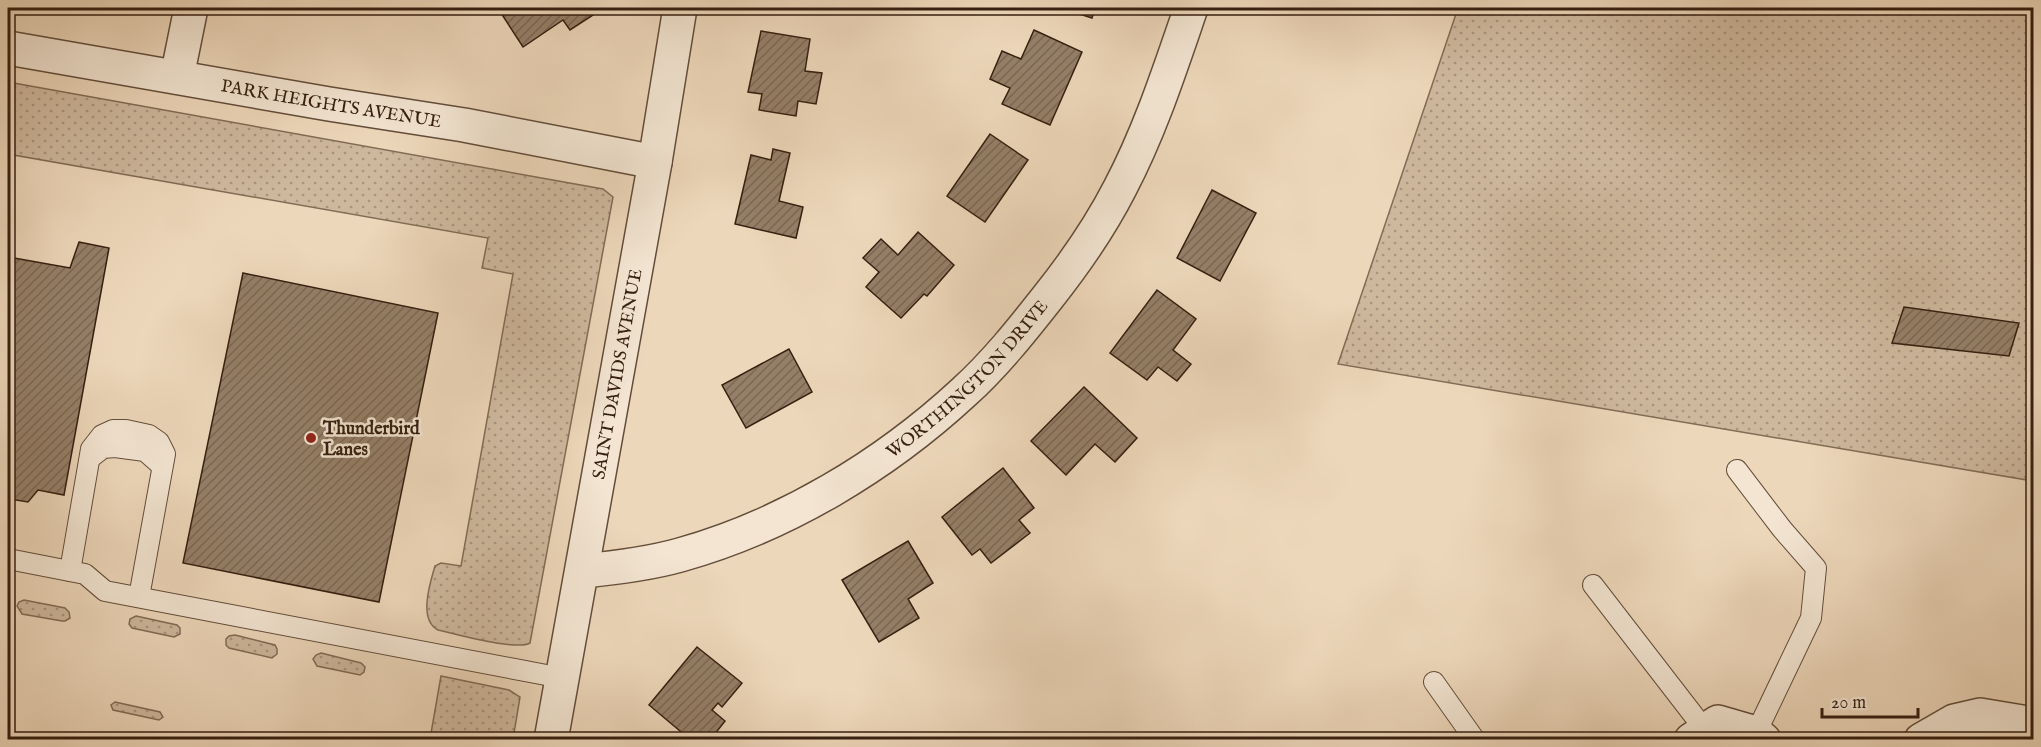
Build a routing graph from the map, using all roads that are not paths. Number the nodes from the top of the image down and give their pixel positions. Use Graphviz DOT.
graph roads {
  1 [pos="190,8"];
  2 [pos="680,8"];
  3 [pos="1191,8"];
  4 [pos="8,48"];
  5 [pos="177,77"];
  6 [pos="655,162"];
  7 [pos="1737,470"];
  8 [pos="8,560"];
  9 [pos="70,571"];
  10 [pos="582,571"];
  11 [pos="1593,585"];
  12 [pos="139,597"];
  13 [pos="562,678"];
  14 [pos="1434,682"];
  15 [pos="2034,724"];
  16 [pos="1698,735"];
  17 [pos="1760,736"];
  18 [pos="551,740"];
  19 [pos="1475,740"];
  20 [pos="1921,740"];
  1 -- 5 [label="street"];
  2 -- 6 [label="street, SAINT DAVIDS AVENUE"];
  3 -- 10 [label="street, WORTHINGTON DRIVE"];
  4 -- 5 [label="street, PARK HEIGHTS AVENUE"];
  5 -- 6 [label="street, PARK HEIGHTS AVENUE"];
  6 -- 10 [label="street, SAINT DAVIDS AVENUE"];
  7 -- 17 [label="lane"];
  8 -- 9 [label="lane"];
  9 -- 12 [label="lane"];
  9 -- 12 [label="lane"];
  10 -- 13 [label="street, SAINT DAVIDS AVENUE"];
  11 -- 16 [label="lane"];
  12 -- 13 [label="lane"];
  13 -- 18 [label="street, SAINT DAVIDS AVENUE"];
  14 -- 19 [label="lane"];
  15 -- 20 [label="street"];
  16 -- 17 [label="street"];
}
